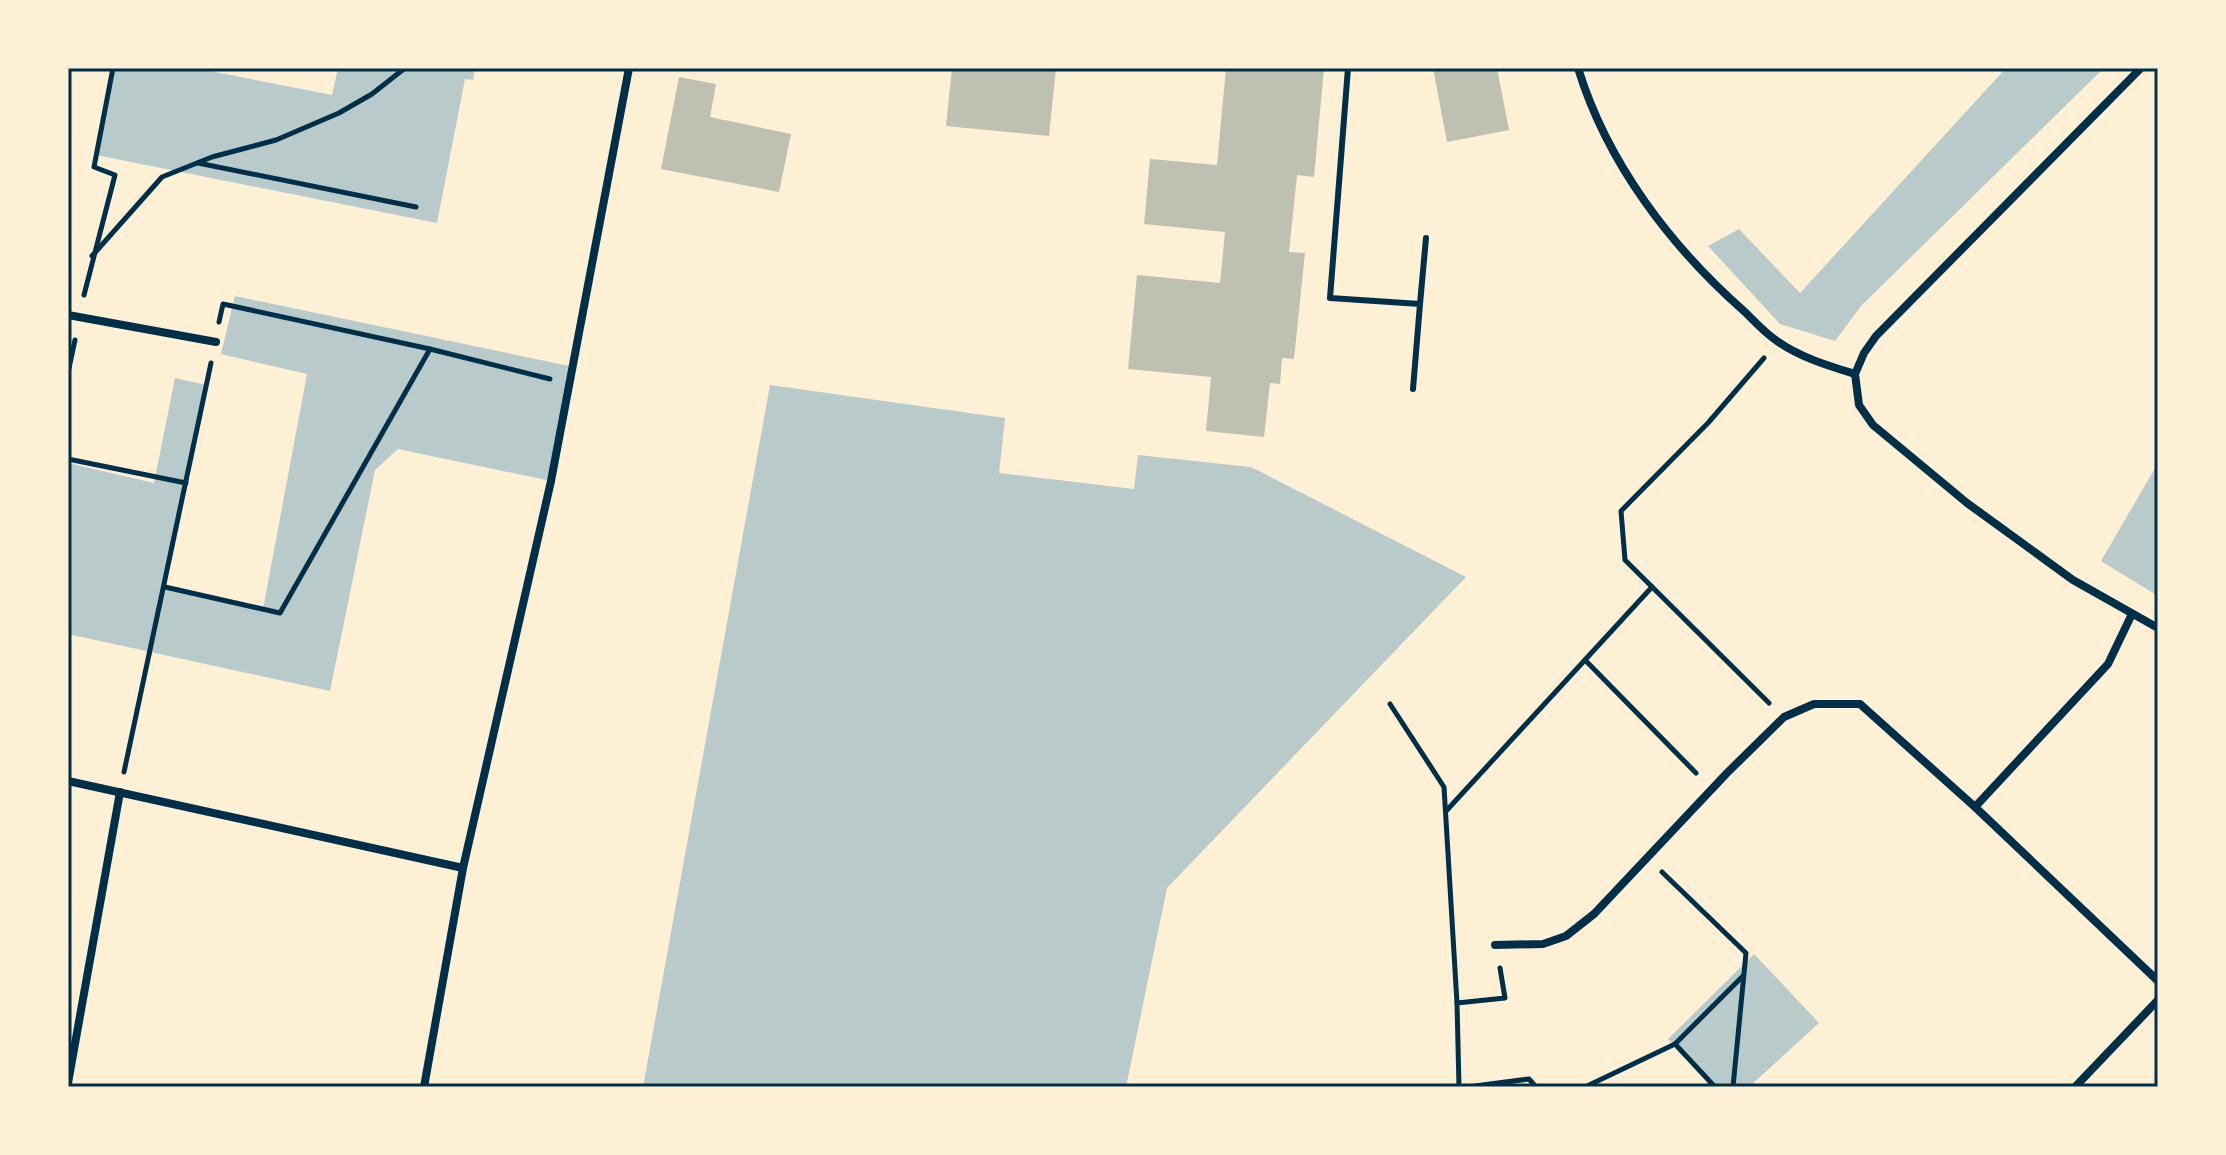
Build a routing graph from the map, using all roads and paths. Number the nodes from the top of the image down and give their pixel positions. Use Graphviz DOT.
graph roads {
  1 [pos="113,68"];
  2 [pos="405,68"];
  3 [pos="629,68"];
  4 [pos="1348,68"];
  5 [pos="1578,68"];
  6 [pos="2141,68"];
  7 [pos="197,163"];
  8 [pos="416,207"];
  9 [pos="1426,238"];
  10 [pos="92,256"];
  11 [pos="1420,304"];
  12 [pos="68,315"];
  13 [pos="80,317"];
  14 [pos="216,342"];
  15 [pos="1778,342"];
  16 [pos="430,349"];
  17 [pos="68,373"];
  18 [pos="1855,374"];
  19 [pos="570,384"];
  20 [pos="1413,389"];
  21 [pos="68,459"];
  22 [pos="186,483"];
  23 [pos="165,587"];
  24 [pos="1652,587"];
  25 [pos="2132,614"];
  26 [pos="2158,628"];
  27 [pos="1585,660"];
  28 [pos="1390,704"];
  29 [pos="1784,717"];
  30 [pos="68,781"];
  31 [pos="1712,789"];
  32 [pos="120,792"];
  33 [pos="1975,807"];
  34 [pos="1446,811"];
  35 [pos="1647,857"];
  36 [pos="463,868"];
  37 [pos="1495,945"];
  38 [pos="1744,976"];
  39 [pos="2158,981"];
  40 [pos="2158,1000"];
  41 [pos="1457,1003"];
  42 [pos="1675,1044"];
  43 [pos="68,1083"];
  44 [pos="424,1087"];
  45 [pos="1459,1087"];
  46 [pos="1467,1087"];
  47 [pos="1536,1087"];
  48 [pos="1585,1087"];
  49 [pos="1715,1087"];
  50 [pos="1733,1087"];
  51 [pos="2075,1087"];
  1 -- 10 [label="path"];
  2 -- 7 [label="path"];
  3 -- 19 [label="street"];
  4 -- 11 [label="lane"];
  5 -- 15 [label="street"];
  6 -- 18 [label="street"];
  7 -- 8 [label="path"];
  7 -- 10 [label="path"];
  9 -- 11 [label="lane"];
  10 -- 13 [label="path"];
  11 -- 20 [label="lane"];
  12 -- 13 [label="street"];
  13 -- 14 [label="street"];
  13 -- 17 [label="path"];
  14 -- 16 [label="path"];
  14 -- 22 [label="path"];
  15 -- 18 [label="street"];
  15 -- 24 [label="path"];
  16 -- 19 [label="path"];
  16 -- 23 [label="path"];
  18 -- 25 [label="street"];
  19 -- 36 [label="street"];
  21 -- 22 [label="path"];
  22 -- 23 [label="path"];
  23 -- 32 [label="path"];
  24 -- 27 [label="path"];
  24 -- 29 [label="path"];
  25 -- 26 [label="street"];
  25 -- 33 [label="street"];
  27 -- 31 [label="path"];
  27 -- 34 [label="path"];
  28 -- 34 [label="path"];
  29 -- 31 [label="street"];
  29 -- 33 [label="street"];
  30 -- 32 [label="street"];
  31 -- 35 [label="street"];
  32 -- 36 [label="street"];
  32 -- 43 [label="street"];
  33 -- 39 [label="street"];
  34 -- 41 [label="path"];
  35 -- 37 [label="street"];
  35 -- 38 [label="path"];
  36 -- 44 [label="street"];
  37 -- 41 [label="path"];
  38 -- 42 [label="path"];
  38 -- 50 [label="path"];
  40 -- 51 [label="street"];
  41 -- 45 [label="path"];
  42 -- 48 [label="path"];
  42 -- 49 [label="path"];
  46 -- 47 [label="path"];
}
